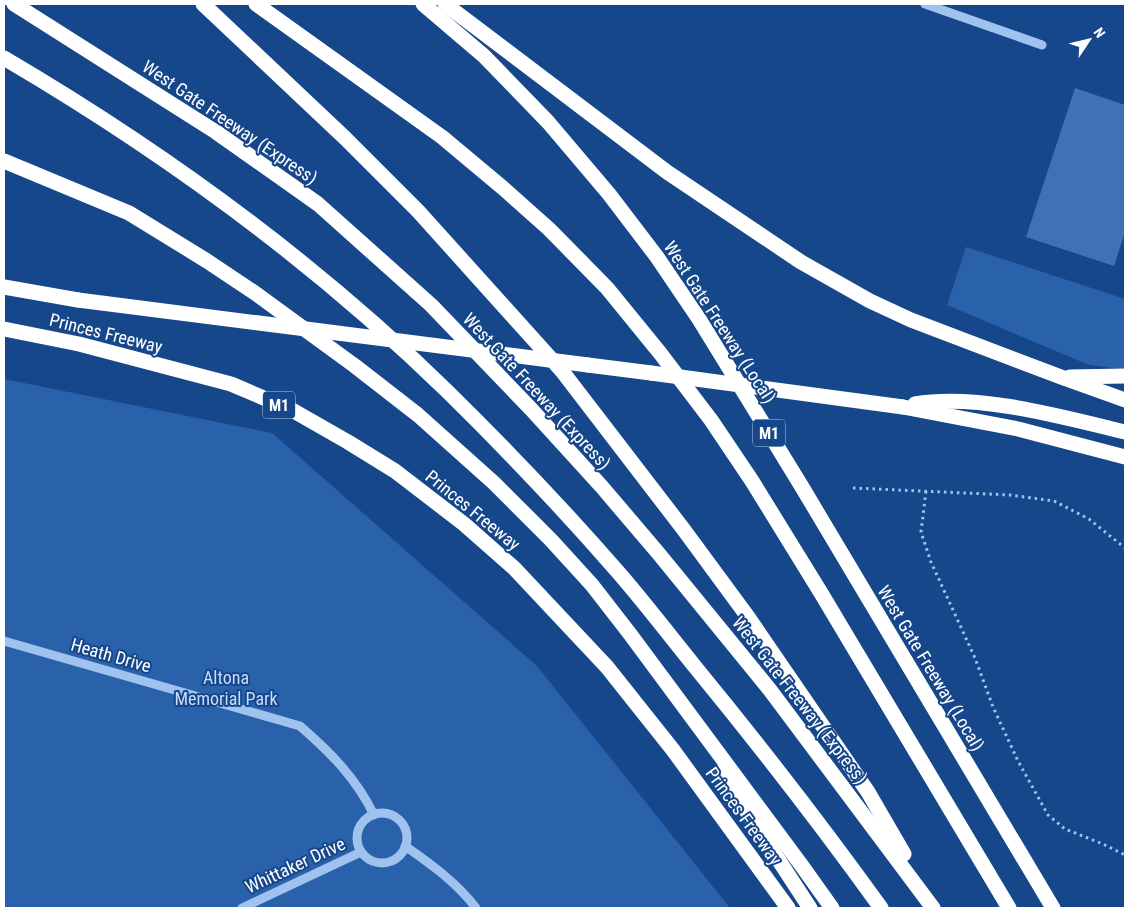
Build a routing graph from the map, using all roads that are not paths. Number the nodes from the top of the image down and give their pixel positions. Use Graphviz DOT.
graph roads {
  1 [pos="14,4"];
  2 [pos="203,4"];
  3 [pos="256,4"];
  4 [pos="423,4"];
  5 [pos="445,4"];
  6 [pos="926,4"];
  7 [pos="1042,45"];
  8 [pos="4,58"];
  9 [pos="4,161"];
  10 [pos="4,287"];
  11 [pos="4,329"];
  12 [pos="1125,376"];
  13 [pos="1061,377"];
  14 [pos="1125,400"];
  15 [pos="904,407"];
  16 [pos="1125,432"];
  17 [pos="1125,457"];
  18 [pos="630,634"];
  19 [pos="4,641"];
  20 [pos="374,814"];
  21 [pos="406,846"];
  22 [pos="361,852"];
  23 [pos="242,908"];
  24 [pos="476,908"];
  25 [pos="788,908"];
  26 [pos="810,908"];
  27 [pos="832,908"];
  28 [pos="882,908"];
  29 [pos="934,908"];
  30 [pos="1010,908"];
  31 [pos="1053,908"];
  1 -- 29 [label="highway, West Gate Freeway (Express)"];
  2 -- 29 [label="highway"];
  3 -- 30 [label="highway"];
  4 -- 31 [label="highway, West Gate Freeway (Local) / M1"];
  5 -- 13 [label="highway"];
  6 -- 7 [label="lane"];
  8 -- 28 [label="highway"];
  9 -- 18 [label="highway"];
  10 -- 15 [label="highway, bridge"];
  11 -- 25 [label="highway, Princes Freeway / M1"];
  12 -- 13 [label="highway"];
  13 -- 14 [label="highway"];
  15 -- 16 [label="highway"];
  15 -- 17 [label="highway"];
  18 -- 26 [label="highway"];
  18 -- 27 [label="highway"];
  19 -- 20 [label="lane, Heath Drive"];
  20 -- 21 [label="lane"];
  20 -- 22 [label="lane"];
  21 -- 22 [label="lane"];
  21 -- 24 [label="lane"];
  22 -- 23 [label="lane, Whittaker Drive"];
}
